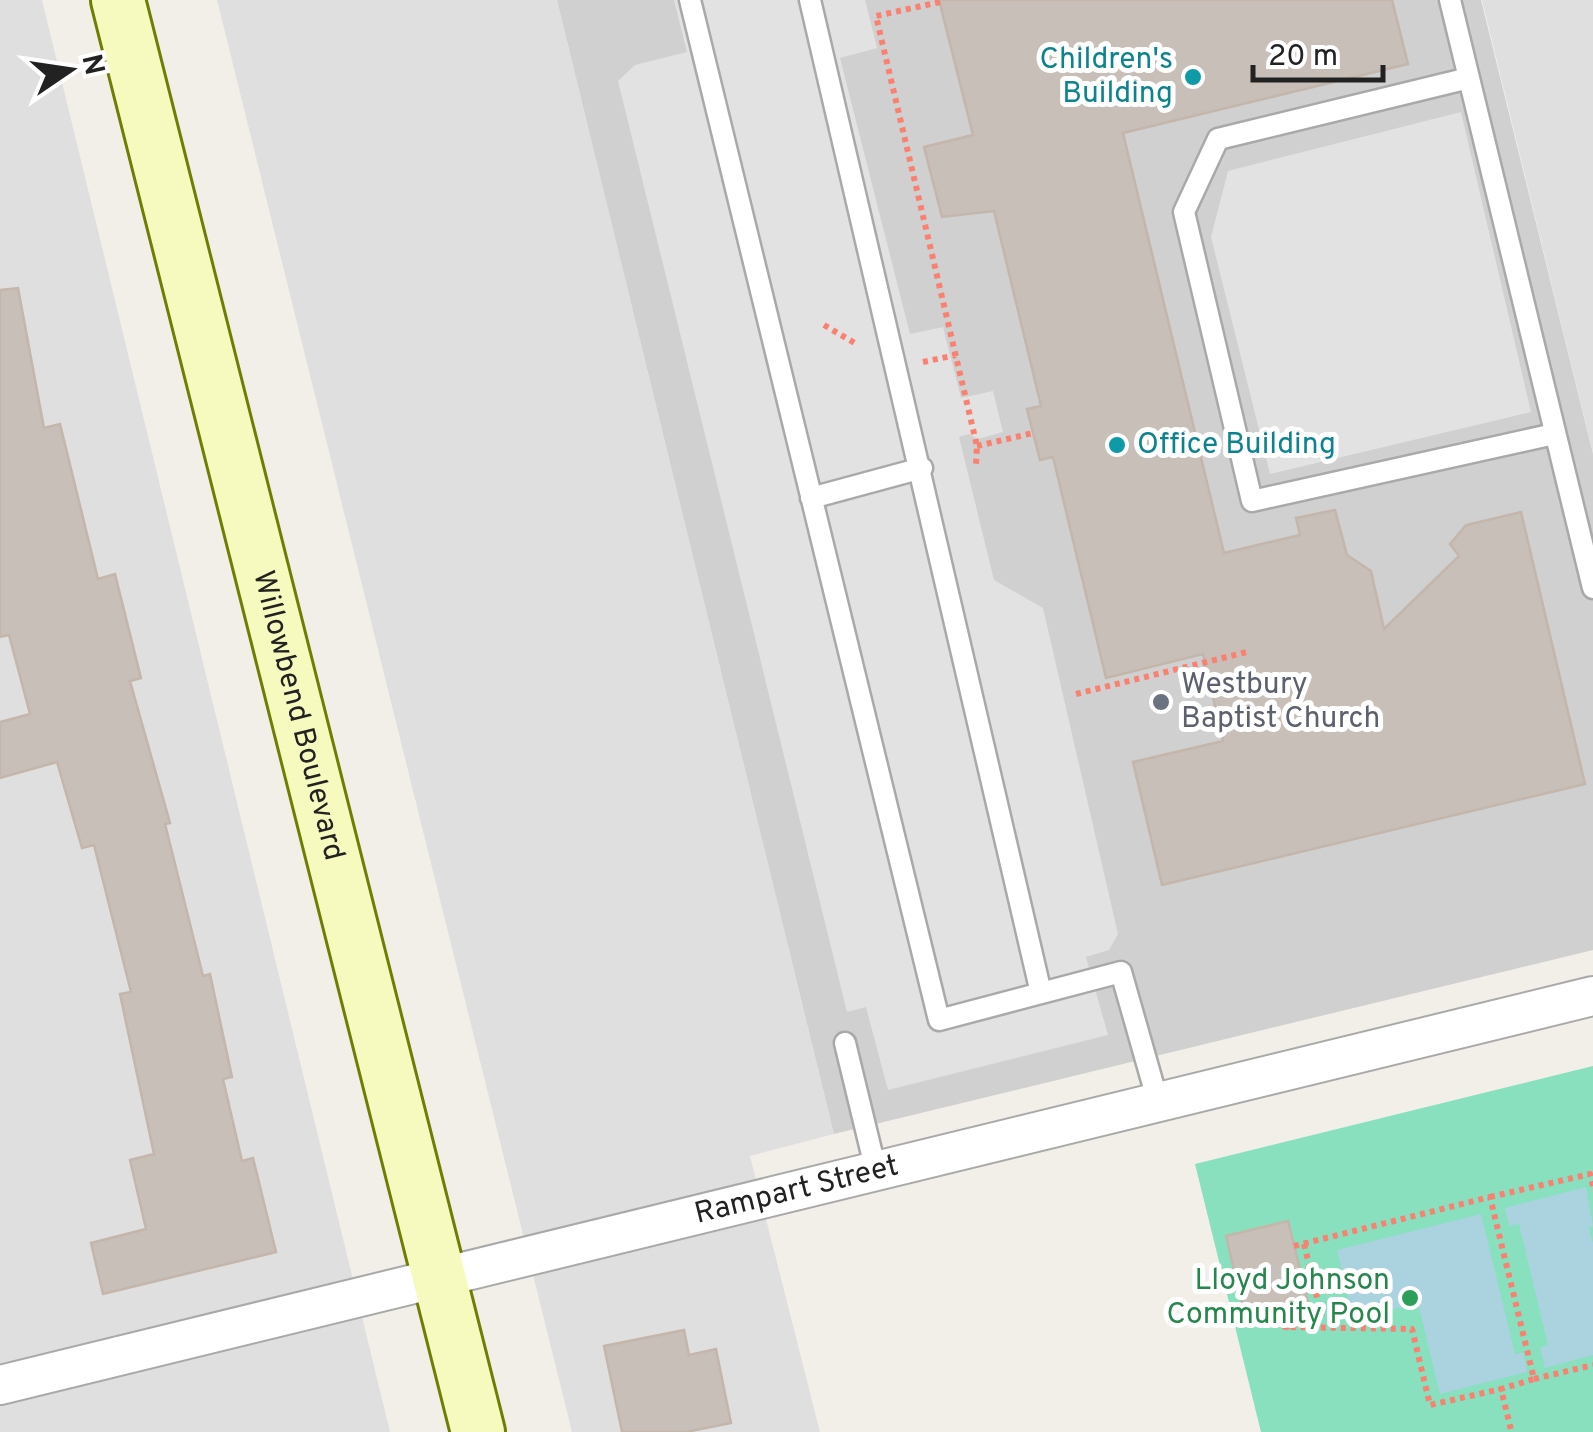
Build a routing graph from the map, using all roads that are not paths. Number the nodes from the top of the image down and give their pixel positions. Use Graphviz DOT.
graph roads {
  1 [pos="118,0"];
  2 [pos="690,0"];
  3 [pos="810,0"];
  4 [pos="1450,0"];
  5 [pos="1469,78"];
  6 [pos="1554,434"];
  7 [pos="922,468"];
  8 [pos="811,498"];
  9 [pos="1593,588"];
  10 [pos="1041,994"];
  11 [pos="1593,996"];
  12 [pos="845,1043"];
  13 [pos="1158,1102"];
  14 [pos="876,1171"];
  15 [pos="440,1278"];
  16 [pos="0,1385"];
  17 [pos="478,1432"];
  1 -- 15 [label="main road, Willowbend Boulevard"];
  2 -- 8 [label="lane"];
  3 -- 7 [label="lane"];
  4 -- 5 [label="lane"];
  5 -- 6 [label="lane"];
  5 -- 6 [label="lane"];
  6 -- 9 [label="lane"];
  7 -- 8 [label="lane"];
  7 -- 10 [label="lane"];
  8 -- 10 [label="lane"];
  10 -- 13 [label="lane"];
  11 -- 13 [label="street, Rampart Street"];
  12 -- 14 [label="lane"];
  13 -- 14 [label="street, Rampart Street"];
  14 -- 15 [label="street, Rampart Street"];
  15 -- 16 [label="street, Rampart Street"];
  15 -- 17 [label="main road, Willowbend Boulevard"];
}
